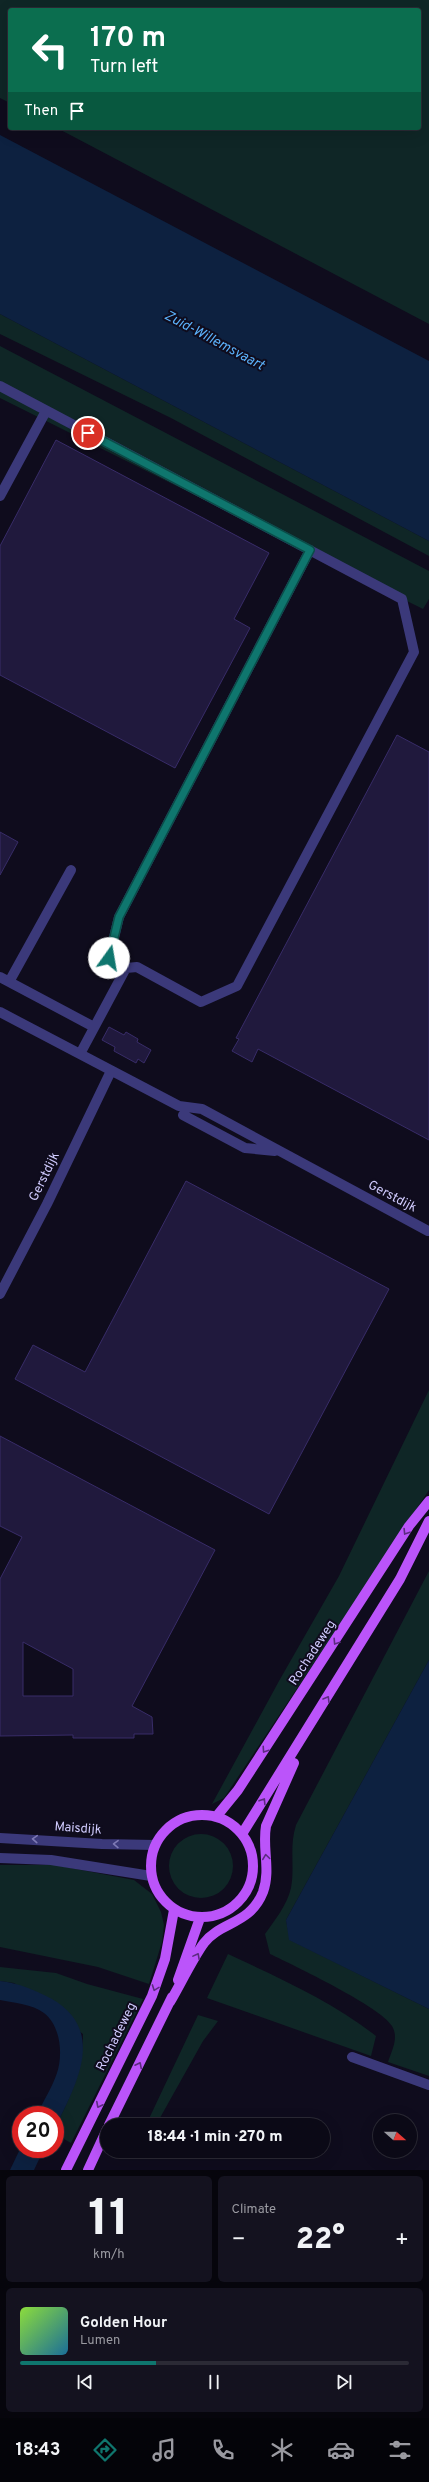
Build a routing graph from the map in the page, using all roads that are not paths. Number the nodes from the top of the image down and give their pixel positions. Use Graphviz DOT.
graph roads {
  1 [pos="0,386"];
  2 [pos="46,411"];
  3 [pos="0,496"];
  4 [pos="310,550"];
  5 [pos="72,870"];
  6 [pos="126,968"];
  7 [pos="5,979"];
  8 [pos="0,1012"];
  9 [pos="94,1027"];
  10 [pos="80,1054"];
  11 [pos="111,1071"];
  12 [pos="428,1231"];
  13 [pos="0,1294"];
  14 [pos="429,1501"];
  15 [pos="429,1521"];
  16 [pos="307,1732"];
  17 [pos="216,1817"];
  18 [pos="242,1834"];
  19 [pos="0,1838"];
  20 [pos="155,1845"];
  21 [pos="0,1858"];
  22 [pos="151,1876"];
  23 [pos="174,1910"];
  24 [pos="200,1918"];
  25 [pos="170,2002"];
  26 [pos="352,2057"];
  27 [pos="429,2085"];
  28 [pos="112,2118"];
  29 [pos="100,2143"];
  30 [pos="66,2170"];
  31 [pos="88,2170"];
  1 -- 2 [label="street"];
  2 -- 3 [label="street"];
  2 -- 4 [label="street"];
  4 -- 6 [label="street"];
  4 -- 6 [label="street"];
  5 -- 7 [label="street"];
  6 -- 9 [label="street"];
  7 -- 9 [label="street"];
  8 -- 10 [label="street, Gerstdijk"];
  9 -- 10 [label="street"];
  10 -- 11 [label="street, Gerstdijk"];
  11 -- 12 [label="street, Gerstdijk"];
  11 -- 13 [label="street, Gerstdijk"];
  14 -- 17 [label="main road, Rochadeweg, one-way"];
  16 -- 15 [label="main road, one-way"];
  18 -- 16 [label="main road, one-way"];
  25 -- 16 [label="main road, one-way"];
  17 -- 18 [label="main road"];
  17 -- 20 [label="main road"];
  18 -- 24 [label="main road"];
  20 -- 19 [label="street, Maisdijk, one-way"];
  20 -- 22 [label="main road"];
  21 -- 22 [label="street"];
  22 -- 23 [label="main road"];
  23 -- 24 [label="main road"];
  23 -- 30 [label="main road, Rochadeweg, one-way"];
  24 -- 25 [label="main road"];
  28 -- 25 [label="main road, one-way"];
  26 -- 27 [label="street"];
  29 -- 31 [label="main road"];
}
